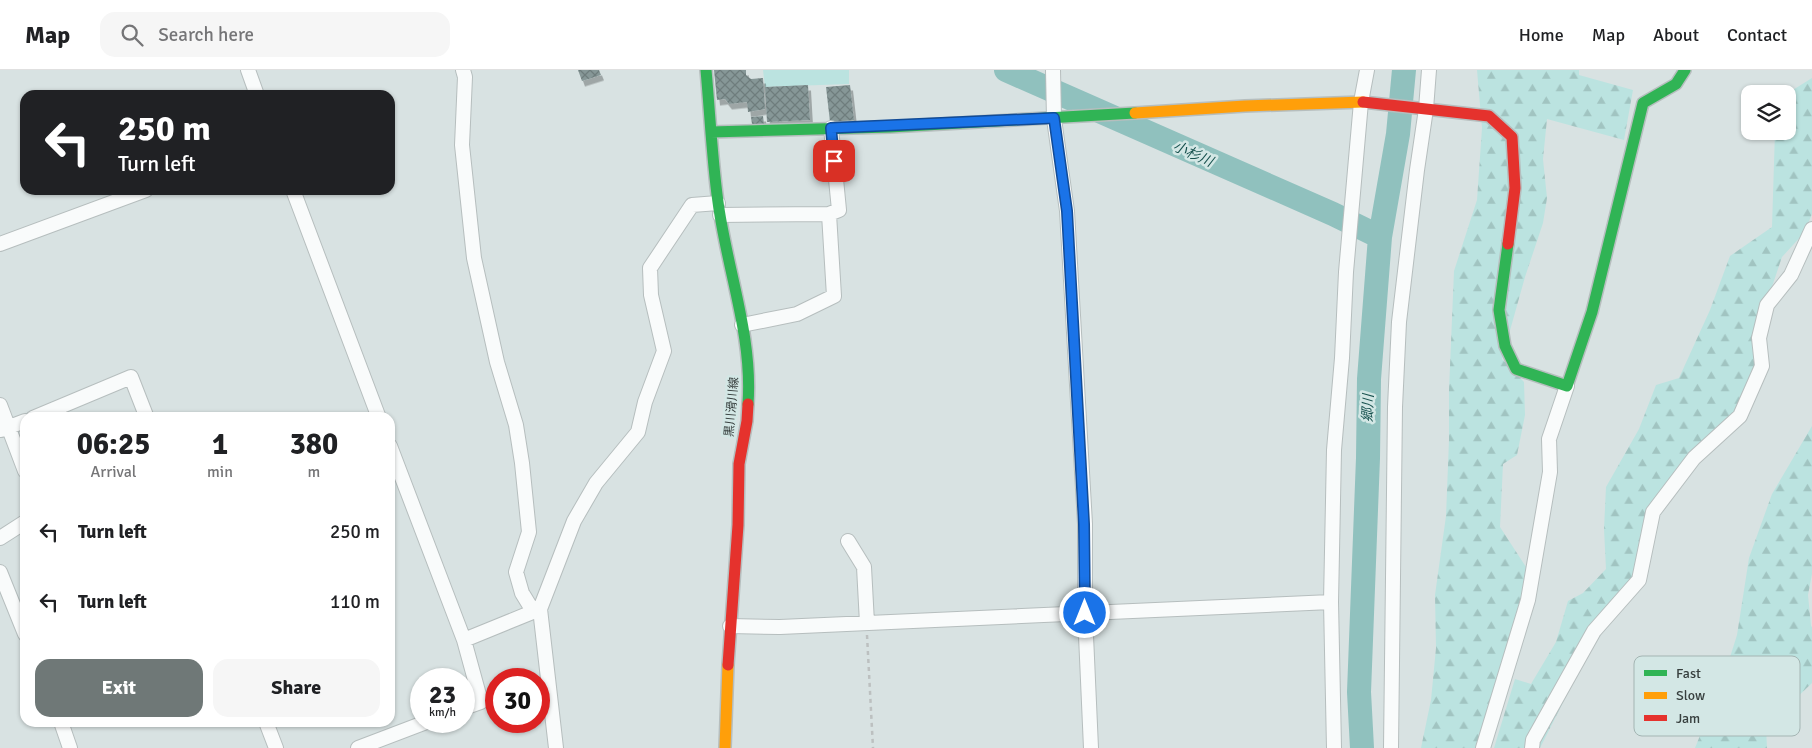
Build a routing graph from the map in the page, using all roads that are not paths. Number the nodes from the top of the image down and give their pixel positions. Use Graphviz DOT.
graph roads {
  1 [pos="248,70"];
  2 [pos="463,70"];
  3 [pos="706,70"];
  4 [pos="1053,70"];
  5 [pos="1367,70"];
  6 [pos="1429,70"];
  7 [pos="1685,70"];
  8 [pos="255,90"];
  9 [pos="1361,102"];
  10 [pos="1426,109"];
  11 [pos="1054,118"];
  12 [pos="831,128"];
  13 [pos="710,132"];
  14 [pos="132,195"];
  15 [pos="295,195"];
  16 [pos="719,209"];
  17 [pos="829,214"];
  18 [pos="1812,229"];
  19 [pos="0,244"];
  20 [pos="742,325"];
  21 [pos="1567,386"];
  22 [pos="0,405"];
  23 [pos="47,412"];
  24 [pos="145,412"];
  25 [pos="377,412"];
  26 [pos="20,423"];
  27 [pos="4,429"];
  28 [pos="395,459"];
  29 [pos="20,461"];
  30 [pos="20,525"];
  31 [pos="0,538"];
  32 [pos="848,541"];
  33 [pos="0,572"];
  34 [pos="1331,602"];
  35 [pos="536,610"];
  36 [pos="1085,613"];
  37 [pos="20,622"];
  38 [pos="867,623"];
  39 [pos="730,626"];
  40 [pos="464,640"];
  41 [pos="472,668"];
  42 [pos="475,680"];
  43 [pos="475,704"];
  44 [pos="63,727"];
  45 [pos="268,727"];
  46 [pos="410,728"];
  47 [pos="70,748"];
  48 [pos="276,748"];
  49 [pos="358,748"];
  50 [pos="556,748"];
  51 [pos="725,748"];
  52 [pos="1091,748"];
  53 [pos="1334,748"];
  54 [pos="1391,748"];
  55 [pos="1483,748"];
  56 [pos="1532,748"];
  1 -- 8 [label="street"];
  2 -- 35 [label="street"];
  3 -- 13 [label="street, 黒川滑川線"];
  4 -- 11 [label="street"];
  5 -- 9 [label="street"];
  6 -- 10 [label="street"];
  7 -- 21 [label="street"];
  9 -- 10 [label="street"];
  9 -- 11 [label="street"];
  9 -- 34 [label="street"];
  10 -- 21 [label="street"];
  10 -- 54 [label="street"];
  11 -- 12 [label="street"];
  11 -- 36 [label="street"];
  12 -- 13 [label="street"];
  12 -- 17 [label="street"];
  13 -- 16 [label="street, 黒川滑川線"];
  14 -- 19 [label="street"];
  15 -- 25 [label="street"];
  16 -- 17 [label="street"];
  16 -- 20 [label="street, 黒川滑川線"];
  16 -- 35 [label="street"];
  17 -- 20 [label="street"];
  18 -- 56 [label="street"];
  20 -- 39 [label="street, 黒川滑川線"];
  21 -- 55 [label="street"];
  22 -- 27 [label="street"];
  23 -- 24 [label="street"];
  26 -- 27 [label="street"];
  27 -- 29 [label="street"];
  28 -- 40 [label="street"];
  30 -- 31 [label="street"];
  32 -- 38 [label="street"];
  33 -- 37 [label="street"];
  34 -- 36 [label="street"];
  34 -- 53 [label="street"];
  35 -- 40 [label="street"];
  35 -- 50 [label="street"];
  36 -- 38 [label="street"];
  36 -- 52 [label="street"];
  38 -- 39 [label="street"];
  39 -- 51 [label="street, 黒川滑川線"];
  40 -- 41 [label="street"];
  42 -- 43 [label="street"];
  44 -- 47 [label="street"];
  45 -- 48 [label="street"];
  46 -- 49 [label="street"];
}
